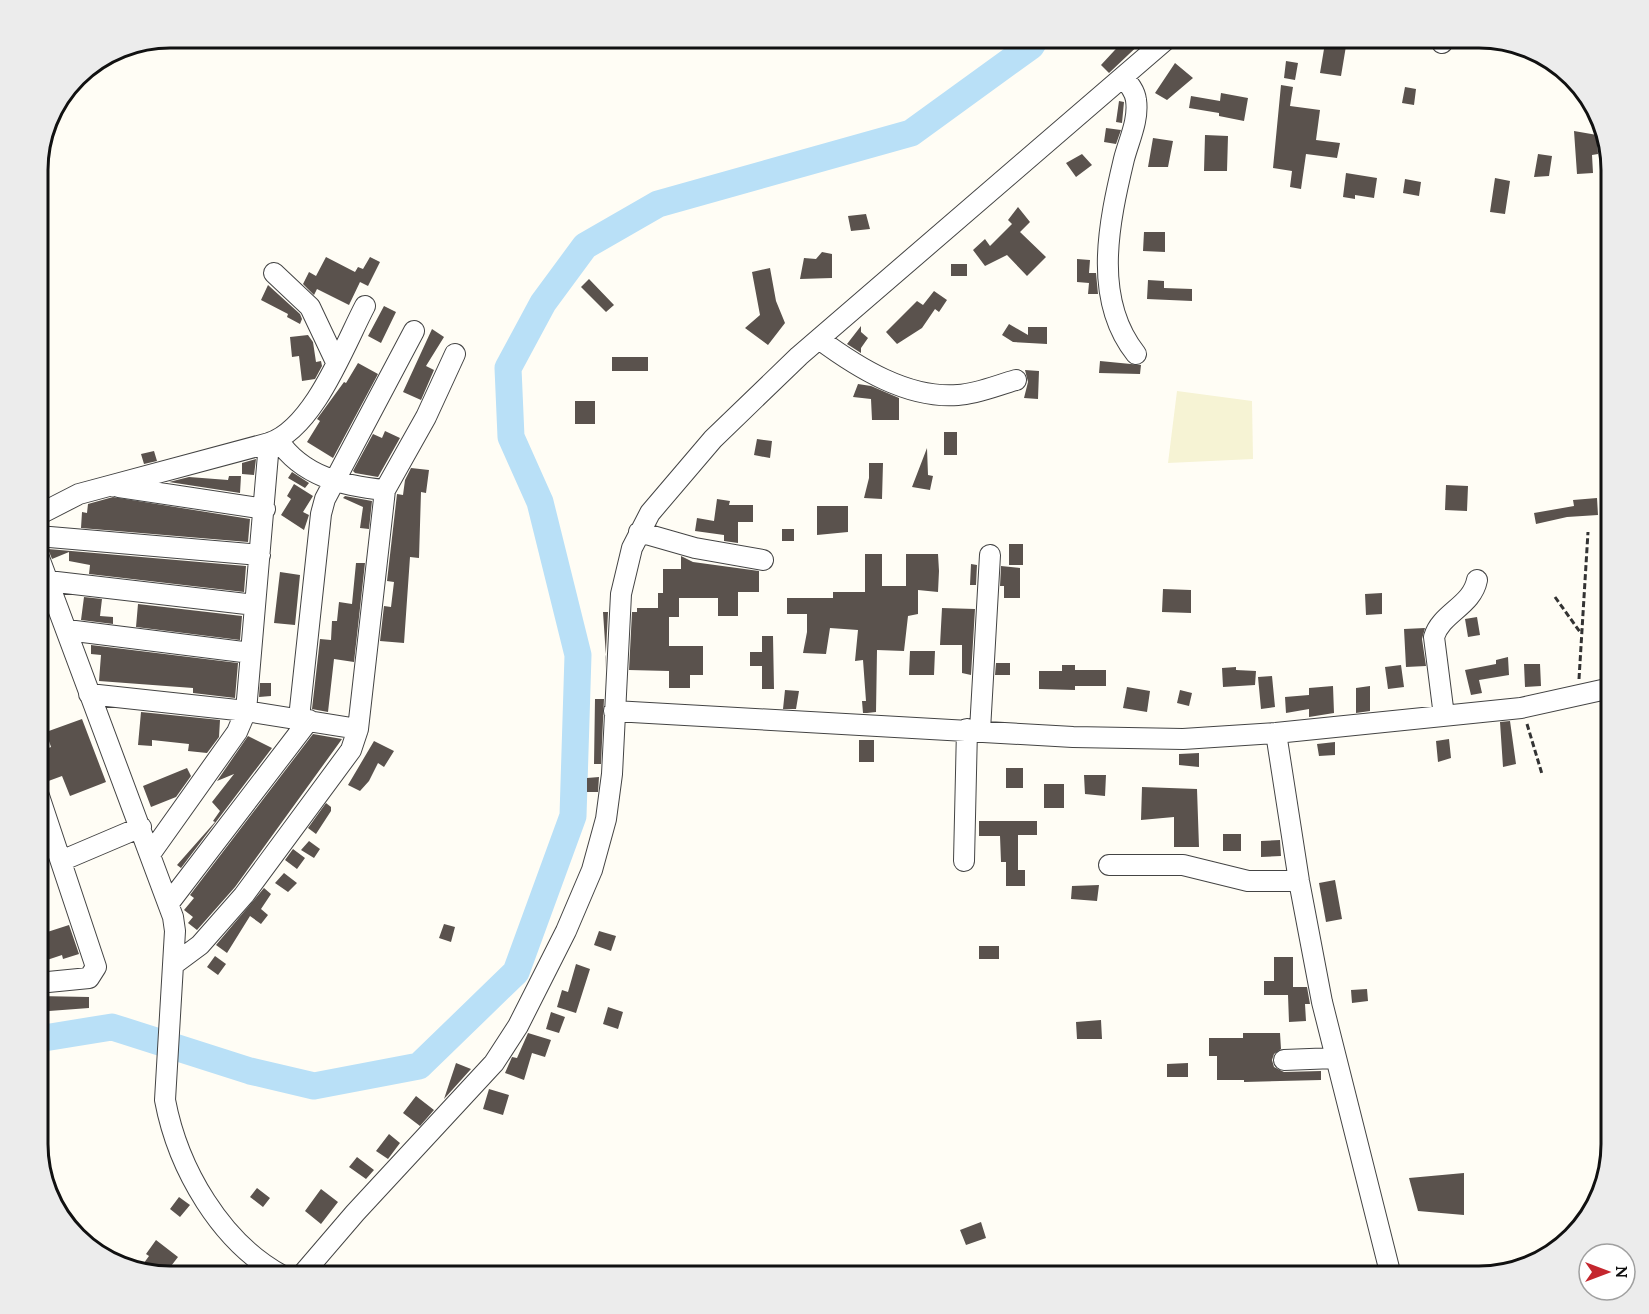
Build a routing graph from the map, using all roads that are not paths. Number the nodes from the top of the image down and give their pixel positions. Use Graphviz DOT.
graph roads {
  1 [pos="1156,48"];
  2 [pos="1123,77"];
  3 [pos="274,273"];
  4 [pos="365,306"];
  5 [pos="414,331"];
  6 [pos="819,339"];
  7 [pos="455,354"];
  8 [pos="1136,354"];
  9 [pos="336,362"];
  10 [pos="1016,380"];
  11 [pos="274,442"];
  12 [pos="334,480"];
  13 [pos="108,486"];
  14 [pos="384,490"];
  15 [pos="48,509"];
  16 [pos="265,509"];
  17 [pos="639,532"];
  18 [pos="48,537"];
  19 [pos="260,555"];
  20 [pos="990,555"];
  21 [pos="764,560"];
  22 [pos="1477,580"];
  23 [pos="48,581"];
  24 [pos="255,605"];
  25 [pos="67,630"];
  26 [pos="251,653"];
  27 [pos="1601,690"];
  28 [pos="89,694"];
  29 [pos="246,711"];
  30 [pos="614,711"];
  31 [pos="1444,716"];
  32 [pos="304,719"];
  33 [pos="358,729"];
  34 [pos="974,730"];
  35 [pos="1276,733"];
  36 [pos="48,823"];
  37 [pos="141,827"];
  38 [pos="151,853"];
  39 [pos="61,861"];
  40 [pos="964,861"];
  41 [pos="1109,865"];
  42 [pos="1299,881"];
  43 [pos="169,903"];
  44 [pos="172,965"];
  45 [pos="48,982"];
  46 [pos="1335,1058"];
  47 [pos="1284,1060"];
  48 [pos="266,1266"];
  49 [pos="310,1266"];
  50 [pos="1388,1266"];
  1 -- 2 [label="street"];
  2 -- 6 [label="street"];
  2 -- 8 [label="street"];
  3 -- 9 [label="street"];
  4 -- 9 [label="street"];
  5 -- 12 [label="street"];
  6 -- 10 [label="street"];
  6 -- 17 [label="street"];
  7 -- 14 [label="street"];
  9 -- 11 [label="street"];
  11 -- 12 [label="street"];
  11 -- 13 [label="street"];
  11 -- 16 [label="street"];
  12 -- 14 [label="street"];
  12 -- 32 [label="street"];
  13 -- 15 [label="street"];
  13 -- 16 [label="street"];
  14 -- 33 [label="street"];
  16 -- 19 [label="street"];
  17 -- 21 [label="street"];
  17 -- 30 [label="street"];
  18 -- 19 [label="street"];
  19 -- 24 [label="street"];
  20 -- 34 [label="street"];
  22 -- 31 [label="street"];
  23 -- 24 [label="street"];
  23 -- 25 [label="street"];
  24 -- 26 [label="street"];
  25 -- 26 [label="street"];
  25 -- 28 [label="street"];
  26 -- 29 [label="street"];
  27 -- 31 [label="street"];
  28 -- 29 [label="street"];
  28 -- 37 [label="street"];
  29 -- 32 [label="street"];
  29 -- 38 [label="street"];
  30 -- 34 [label="street"];
  30 -- 49 [label="street"];
  31 -- 35 [label="street"];
  32 -- 33 [label="street"];
  32 -- 43 [label="street"];
  33 -- 44 [label="street"];
  34 -- 35 [label="street"];
  34 -- 40 [label="street"];
  35 -- 42 [label="street"];
  36 -- 39 [label="street"];
  37 -- 38 [label="street"];
  37 -- 39 [label="street"];
  38 -- 43 [label="street"];
  39 -- 45 [label="street"];
  41 -- 42 [label="street"];
  42 -- 46 [label="street"];
  43 -- 44 [label="street"];
  44 -- 48 [label="street"];
  46 -- 47 [label="street"];
  46 -- 50 [label="street"];
}
